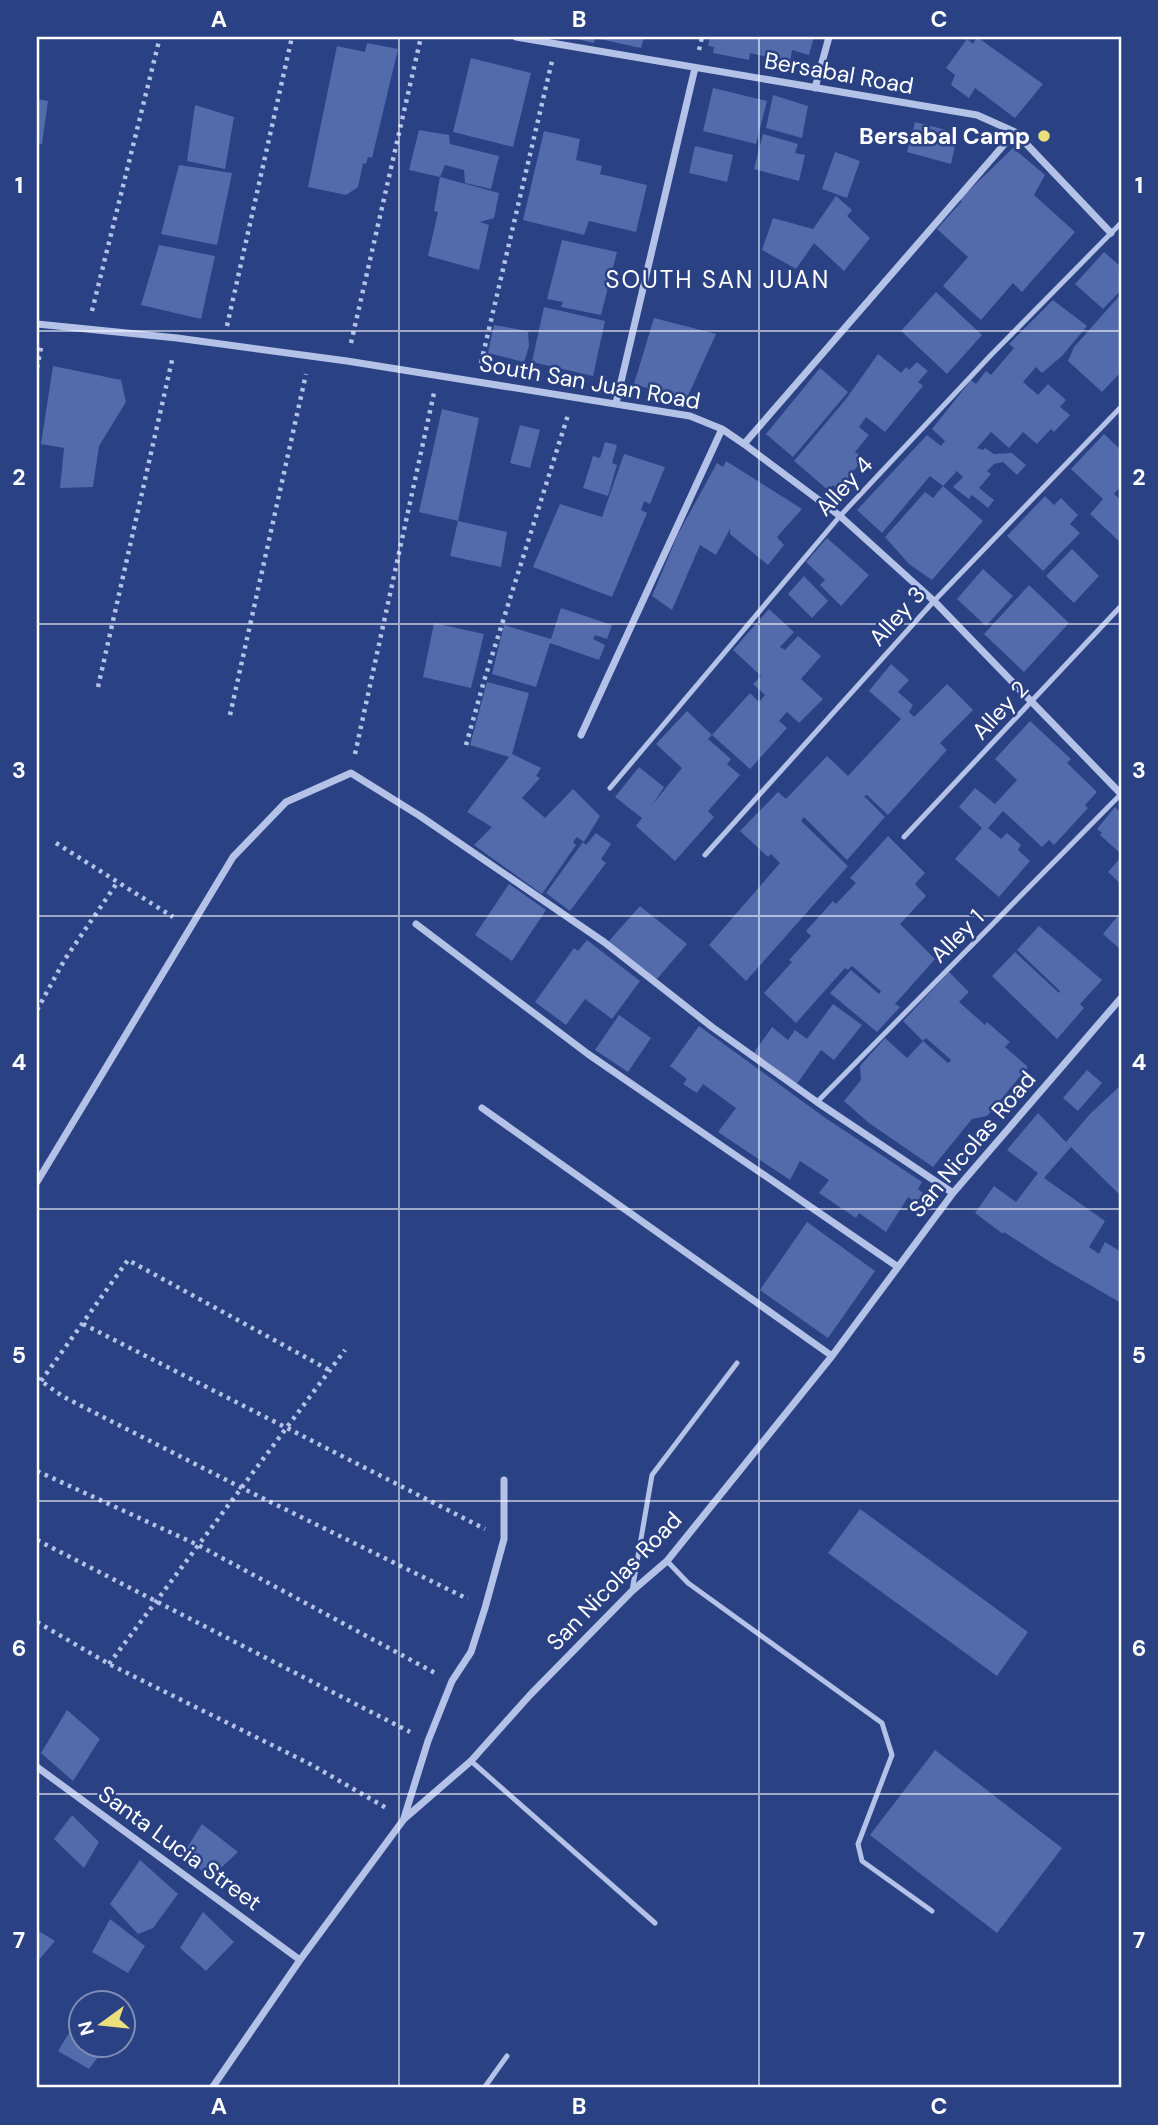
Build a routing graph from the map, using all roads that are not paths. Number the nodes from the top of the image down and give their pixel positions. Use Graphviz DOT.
graph roads {
  1 [pos="516,37"];
  2 [pos="829,37"];
  3 [pos="695,68"];
  4 [pos="814,88"];
  5 [pos="1015,132"];
  6 [pos="1121,223"];
  7 [pos="1111,233"];
  8 [pos="37,324"];
  9 [pos="616,403"];
  10 [pos="1121,407"];
  11 [pos="722,429"];
  12 [pos="744,444"];
  13 [pos="840,516"];
  14 [pos="934,601"];
  15 [pos="1121,606"];
  16 [pos="1034,701"];
  17 [pos="581,735"];
  18 [pos="610,788"];
  19 [pos="1121,794"];
  20 [pos="904,837"];
  21 [pos="705,855"];
  22 [pos="416,924"];
  23 [pos="1121,998"];
  24 [pos="817,1102"];
  25 [pos="482,1108"];
  26 [pos="37,1182"];
  27 [pos="953,1193"];
  28 [pos="898,1267"];
  29 [pos="832,1356"];
  30 [pos="737,1363"];
  31 [pos="504,1480"];
  32 [pos="667,1561"];
  33 [pos="632,1591"];
  34 [pos="471,1761"];
  35 [pos="37,1766"];
  36 [pos="404,1819"];
  37 [pos="932,1911"];
  38 [pos="655,1923"];
  39 [pos="300,1960"];
  40 [pos="507,2056"];
  41 [pos="212,2088"];
  42 [pos="484,2088"];
  1 -- 3 [label="street, Bersabal Road"];
  2 -- 4 [label="street"];
  3 -- 4 [label="street, Bersabal Road"];
  3 -- 9 [label="street"];
  4 -- 5 [label="street, Bersabal Road"];
  5 -- 7 [label="street, Bersabal Road"];
  5 -- 12 [label="street"];
  6 -- 7 [label="lane, Alley 4"];
  7 -- 13 [label="lane, Alley 4"];
  8 -- 9 [label="street, South San Juan Road"];
  9 -- 11 [label="street, South San Juan Road"];
  10 -- 14 [label="lane, Alley 3"];
  11 -- 12 [label="street, South San Juan Road"];
  11 -- 17 [label="street"];
  12 -- 13 [label="street, South San Juan Road"];
  13 -- 14 [label="street, South San Juan Road"];
  13 -- 18 [label="lane, Alley 4"];
  14 -- 16 [label="street, South San Juan Road"];
  14 -- 21 [label="lane, Alley 3"];
  15 -- 16 [label="lane, Alley 2"];
  16 -- 19 [label="street, South San Juan Road"];
  16 -- 20 [label="lane, Alley 2"];
  19 -- 24 [label="lane, Alley 1"];
  22 -- 28 [label="street"];
  23 -- 27 [label="street, San Nicolas Road"];
  24 -- 26 [label="street"];
  24 -- 27 [label="street"];
  25 -- 29 [label="street"];
  27 -- 28 [label="street, San Nicolas Road"];
  28 -- 29 [label="street, San Nicolas Road"];
  29 -- 32 [label="street, San Nicolas Road"];
  30 -- 33 [label="lane"];
  31 -- 36 [label="street"];
  32 -- 33 [label="street, San Nicolas Road"];
  32 -- 37 [label="lane"];
  33 -- 34 [label="street, San Nicolas Road"];
  34 -- 36 [label="street, San Nicolas Road"];
  34 -- 38 [label="lane"];
  35 -- 39 [label="street, Santa Lucia Street"];
  36 -- 39 [label="street, San Nicolas Road"];
  39 -- 41 [label="street, San Nicolas Road"];
  40 -- 42 [label="lane"];
}
